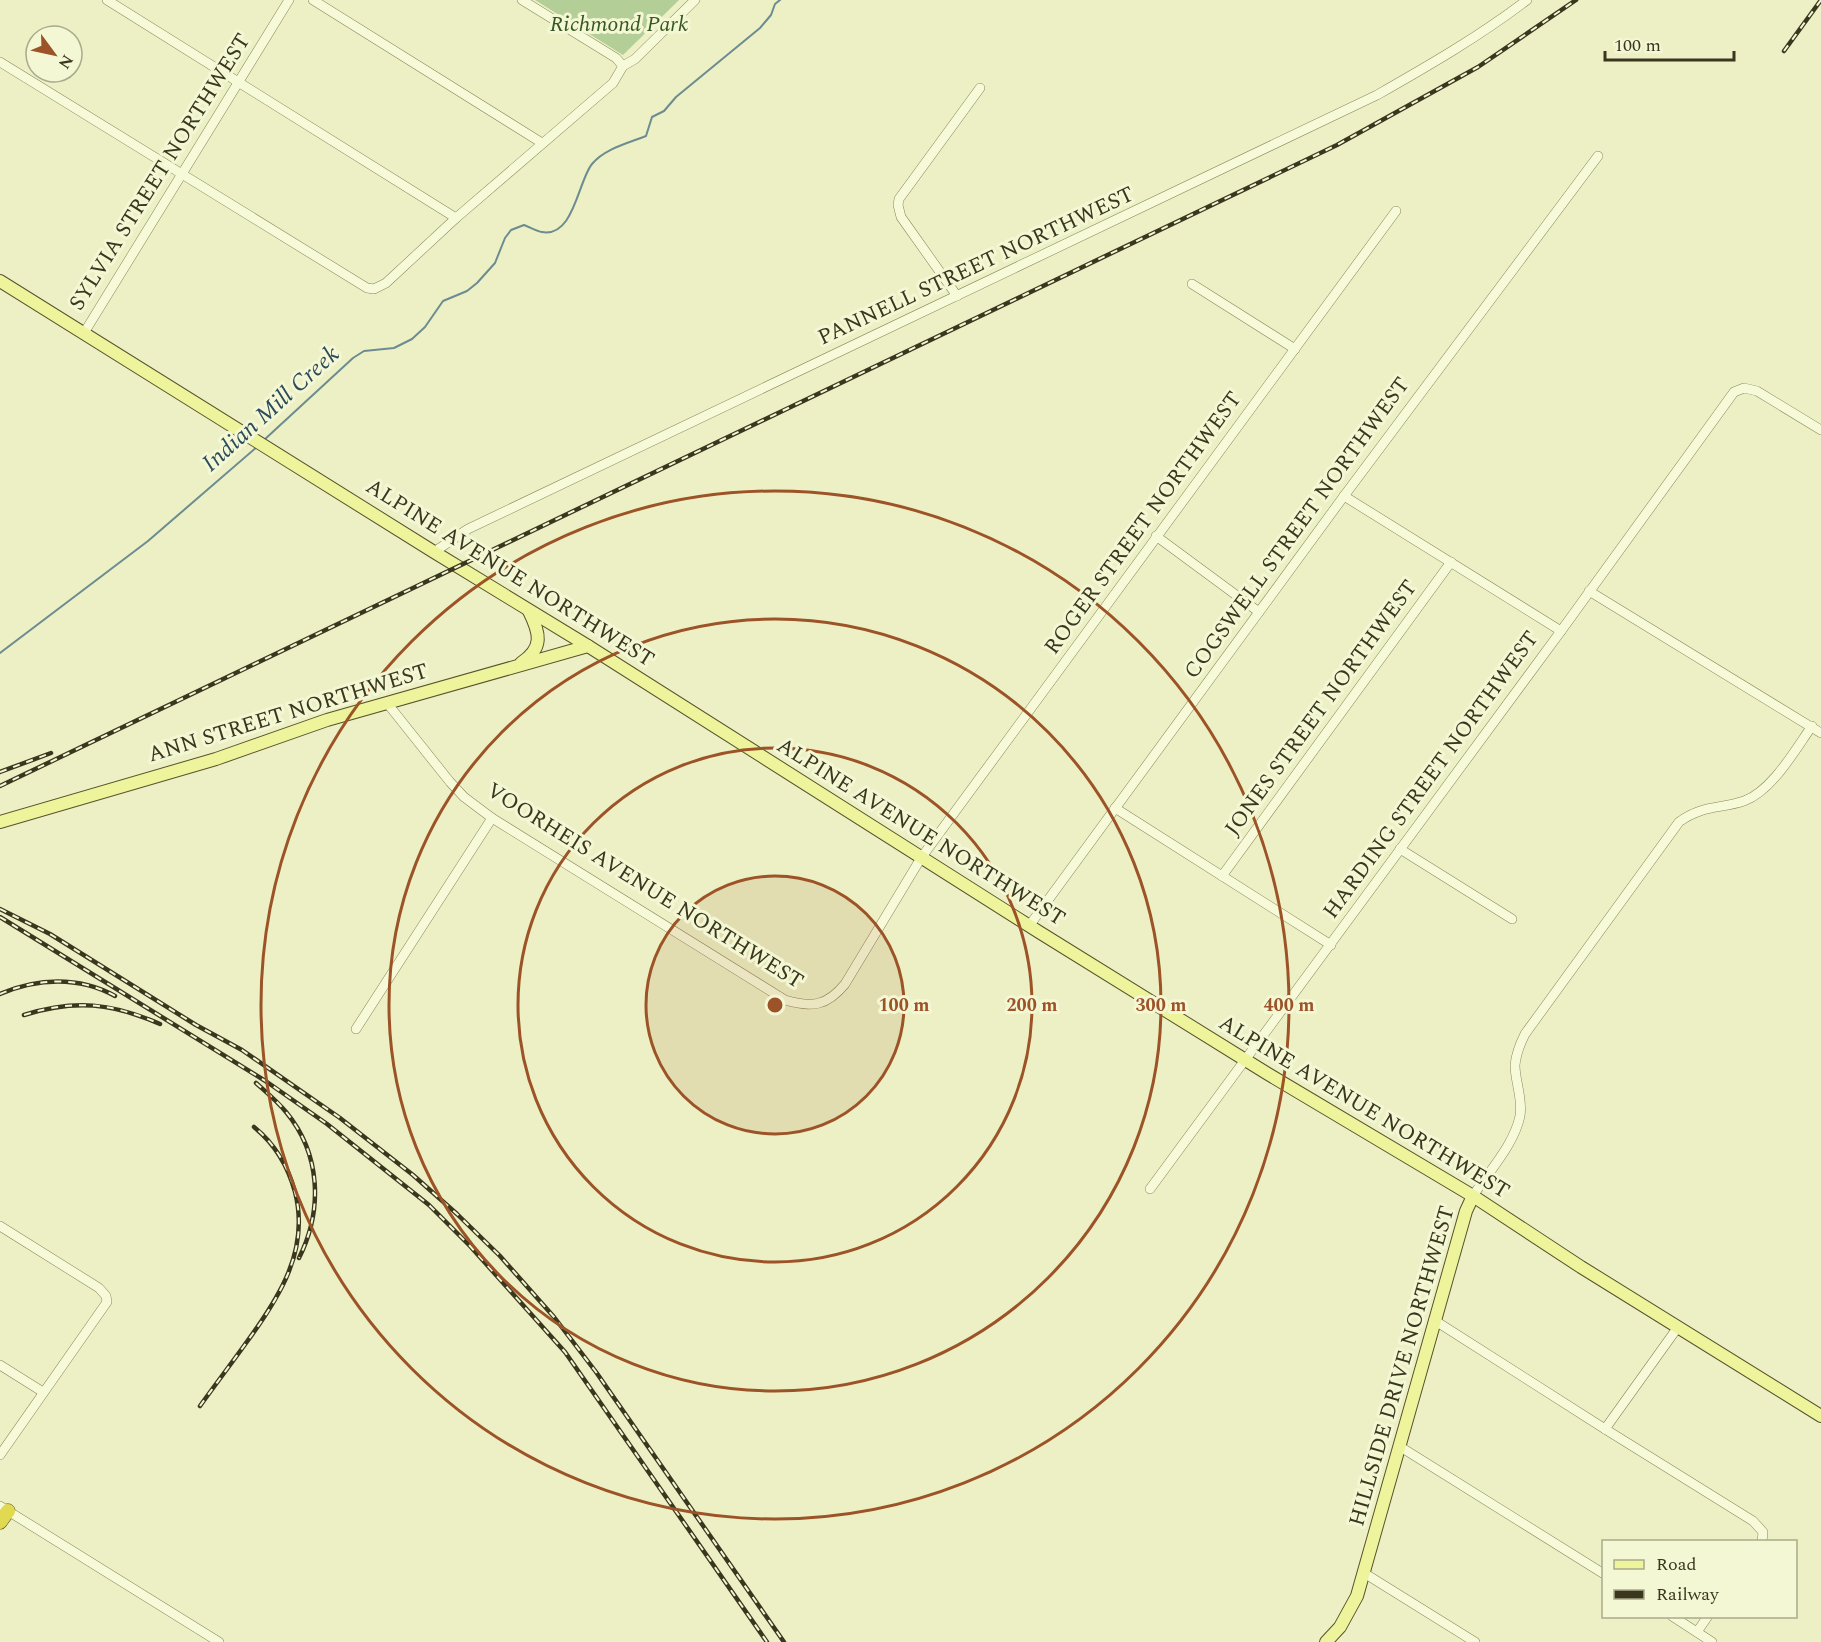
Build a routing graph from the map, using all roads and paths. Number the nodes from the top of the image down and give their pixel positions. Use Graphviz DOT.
graph roads {
  1 [pos="108,0"];
  2 [pos="289,0"];
  3 [pos="313,0"];
  4 [pos="522,0"];
  5 [pos="695,0"];
  6 [pos="1527,0"];
  7 [pos="0,62"];
  8 [pos="623,66"];
  9 [pos="238,82"];
  10 [pos="980,88"];
  11 [pos="542,143"];
  12 [pos="1598,156"];
  13 [pos="182,173"];
  14 [pos="1396,211"];
  15 [pos="456,218"];
  16 [pos="0,281"];
  17 [pos="1192,284"];
  18 [pos="957,296"];
  19 [pos="84,333"];
  20 [pos="1295,349"];
  21 [pos="1821,430"];
  22 [pos="1344,496"];
  23 [pos="1156,536"];
  24 [pos="434,552"];
  25 [pos="1451,562"];
  26 [pos="1589,591"];
  27 [pos="528,610"];
  28 [pos="1259,612"];
  29 [pos="1561,631"];
  30 [pos="588,646"];
  31 [pos="514,667"];
  32 [pos="387,703"];
  33 [pos="1812,726"];
  34 [pos="1821,733"];
  35 [pos="1114,808"];
  36 [pos="492,818"];
  37 [pos="0,822"];
  38 [pos="1400,849"];
  39 [pos="921,858"];
  40 [pos="1222,876"];
  41 [pos="1512,920"];
  42 [pos="1029,926"];
  43 [pos="1330,945"];
  44 [pos="356,1029"];
  45 [pos="1245,1059"];
  46 [pos="1150,1189"];
  47 [pos="1473,1196"];
  48 [pos="0,1226"];
  49 [pos="1434,1320"];
  50 [pos="1678,1327"];
  51 [pos="0,1365"];
  52 [pos="43,1392"];
  53 [pos="1821,1416"];
  54 [pos="1605,1429"];
  55 [pos="1400,1446"];
  56 [pos="0,1455"];
  57 [pos="3,1513"];
  58 [pos="1762,1540"];
  59 [pos="1364,1573"];
  60 [pos="1602,1573"];
  61 [pos="1674,1618"];
  62 [pos="1707,1618"];
  63 [pos="1697,1632"];
  64 [pos="219,1642"];
  65 [pos="1326,1642"];
  66 [pos="1475,1642"];
  67 [pos="1712,1642"];
  1 -- 9 [label="street"];
  2 -- 9 [label="street, SYLVIA STREET NORTHWEST"];
  3 -- 11 [label="street"];
  4 -- 8 [label="street"];
  5 -- 8 [label="street"];
  6 -- 18 [label="street, PANNELL STREET NORTHWEST"];
  7 -- 13 [label="street"];
  8 -- 11 [label="street"];
  9 -- 13 [label="street, SYLVIA STREET NORTHWEST"];
  9 -- 15 [label="street"];
  10 -- 18 [label="street"];
  11 -- 15 [label="street"];
  12 -- 22 [label="street, COGSWELL STREET NORTHWEST"];
  13 -- 15 [label="street"];
  13 -- 19 [label="street, SYLVIA STREET NORTHWEST"];
  14 -- 20 [label="street, ROGER STREET NORTHWEST"];
  16 -- 19 [label="main road, ALPINE AVENUE NORTHWEST"];
  17 -- 20 [label="street"];
  18 -- 24 [label="street, PANNELL STREET NORTHWEST"];
  19 -- 24 [label="main road, ALPINE AVENUE NORTHWEST"];
  20 -- 23 [label="street, ROGER STREET NORTHWEST"];
  21 -- 26 [label="street, HARDING STREET NORTHWEST"];
  22 -- 25 [label="street"];
  22 -- 28 [label="street, COGSWELL STREET NORTHWEST"];
  23 -- 28 [label="street"];
  23 -- 39 [label="street, ROGER STREET NORTHWEST"];
  24 -- 27 [label="main road, ALPINE AVENUE NORTHWEST"];
  25 -- 29 [label="street"];
  25 -- 40 [label="street, JONES STREET NORTHWEST"];
  26 -- 29 [label="street, HARDING STREET NORTHWEST"];
  26 -- 33 [label="street"];
  27 -- 30 [label="main road, ALPINE AVENUE NORTHWEST"];
  27 -- 31 [label="main road"];
  28 -- 35 [label="street, COGSWELL STREET NORTHWEST"];
  29 -- 38 [label="street, HARDING STREET NORTHWEST"];
  30 -- 31 [label="main road, ANN STREET NORTHWEST"];
  30 -- 39 [label="main road, ALPINE AVENUE NORTHWEST"];
  31 -- 32 [label="main road, ANN STREET NORTHWEST"];
  32 -- 36 [label="street, VOORHEIS AVENUE NORTHWEST"];
  32 -- 37 [label="main road, ANN STREET NORTHWEST"];
  33 -- 34 [label="street"];
  33 -- 47 [label="street, HILLSIDE DRIVE NORTHWEST"];
  35 -- 40 [label="street"];
  35 -- 42 [label="street, COGSWELL STREET NORTHWEST"];
  36 -- 39 [label="street, VOORHEIS AVENUE NORTHWEST"];
  36 -- 44 [label="street"];
  38 -- 41 [label="street"];
  38 -- 43 [label="street, HARDING STREET NORTHWEST"];
  39 -- 42 [label="main road, ALPINE AVENUE NORTHWEST"];
  40 -- 43 [label="street"];
  42 -- 45 [label="main road, ALPINE AVENUE NORTHWEST"];
  43 -- 45 [label="street, HARDING STREET NORTHWEST"];
  45 -- 46 [label="street, HARDING STREET NORTHWEST"];
  45 -- 47 [label="main road, ALPINE AVENUE NORTHWEST"];
  47 -- 49 [label="main road, HILLSIDE DRIVE NORTHWEST"];
  47 -- 50 [label="main road, ALPINE AVENUE NORTHWEST"];
  48 -- 52 [label="street"];
  49 -- 54 [label="street"];
  49 -- 55 [label="main road, HILLSIDE DRIVE NORTHWEST"];
  50 -- 53 [label="main road, ALPINE AVENUE NORTHWEST"];
  50 -- 54 [label="street"];
  51 -- 52 [label="street"];
  52 -- 56 [label="street"];
  54 -- 58 [label="street"];
  55 -- 59 [label="main road, HILLSIDE DRIVE NORTHWEST"];
  55 -- 60 [label="street"];
  57 -- 64 [label="street"];
  59 -- 65 [label="main road, HILLSIDE DRIVE NORTHWEST"];
  59 -- 66 [label="street"];
  61 -- 63 [label="street"];
  62 -- 63 [label="street"];
  63 -- 67 [label="street"];
}
